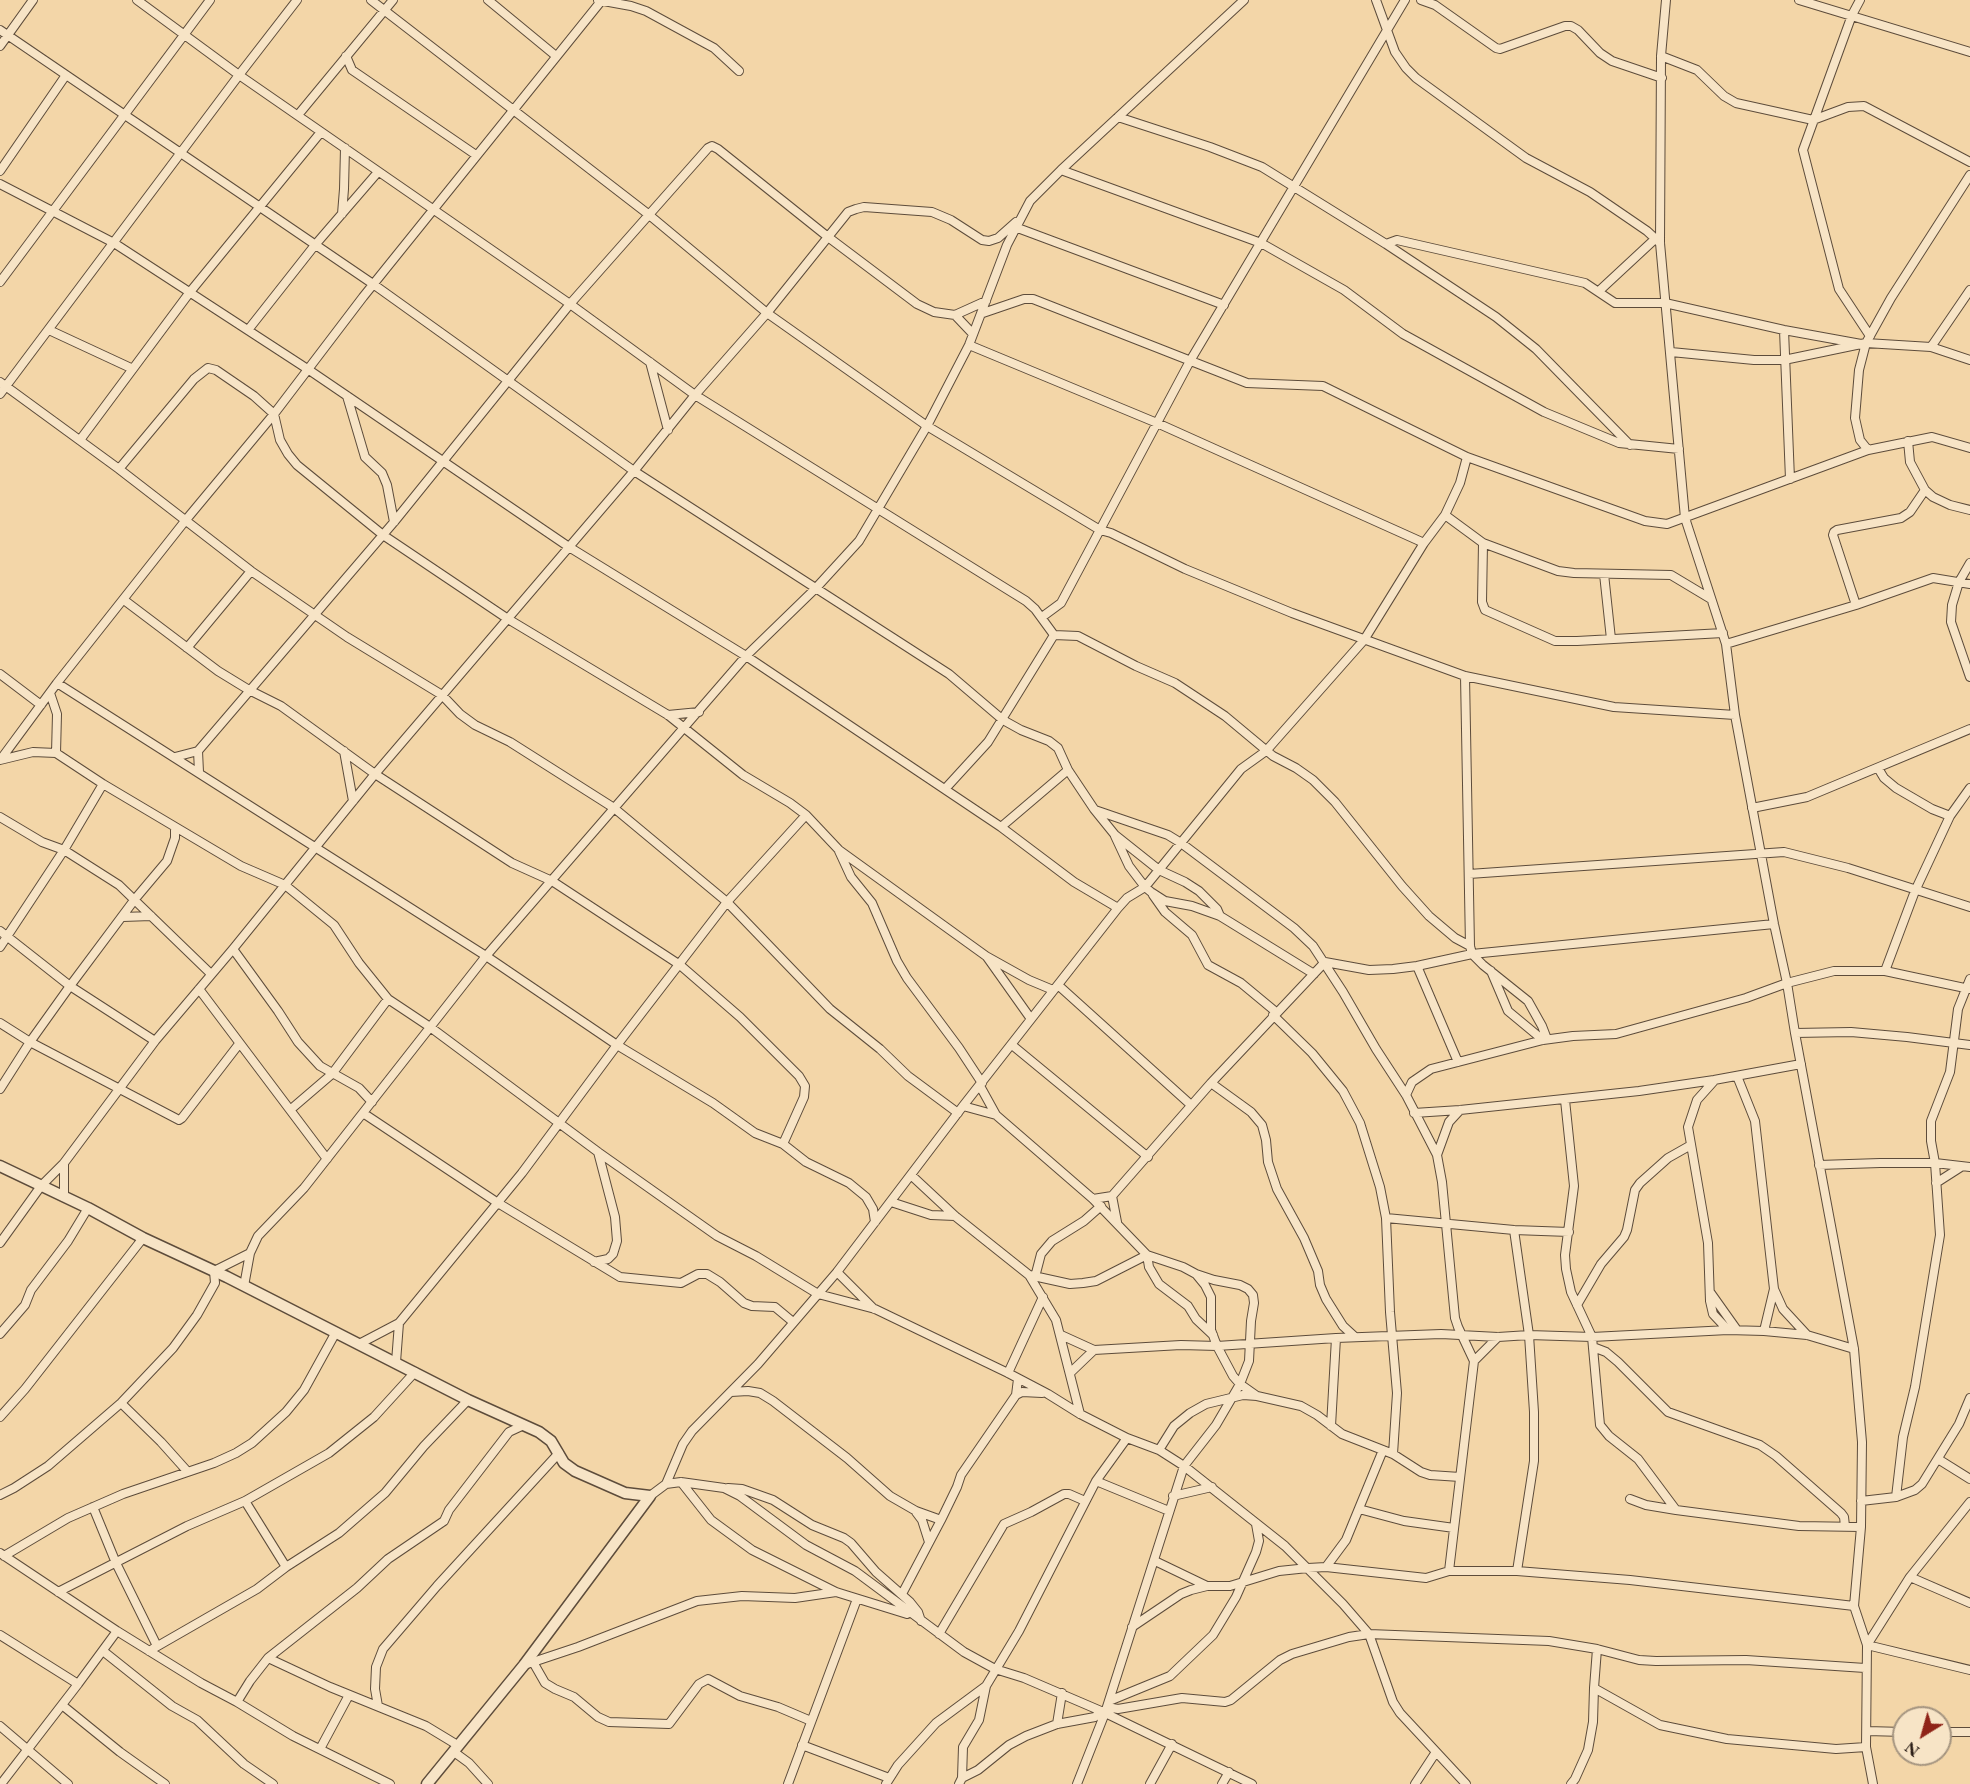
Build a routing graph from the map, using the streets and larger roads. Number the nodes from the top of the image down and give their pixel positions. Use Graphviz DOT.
graph roads {
  1 [pos="33,0"];
  2 [pos="137,0"];
  3 [pos="210,0"];
  4 [pos="297,0"];
  5 [pos="371,0"];
  6 [pos="393,0"];
  7 [pos="488,0"];
  8 [pos="1244,0"];
  9 [pos="1376,0"];
  10 [pos="1405,0"];
  11 [pos="1420,0"];
  12 [pos="1666,0"];
  13 [pos="1799,0"];
  14 [pos="1860,0"];
  15 [pos="600,1"];
  16 [pos="383,9"];
  17 [pos="1852,15"];
  18 [pos="1387,31"];
  19 [pos="4,32"];
  20 [pos="185,35"];
  21 [pos="0,46"];
  22 [pos="1970,52"];
  23 [pos="346,56"];
  24 [pos="556,56"];
  25 [pos="1661,56"];
  26 [pos="352,70"];
  27 [pos="333,71"];
  28 [pos="740,71"];
  29 [pos="66,75"];
  30 [pos="239,75"];
  31 [pos="1662,78"];
  32 [pos="513,108"];
  33 [pos="124,114"];
  34 [pos="298,115"];
  35 [pos="1118,117"];
  36 [pos="1813,120"];
  37 [pos="321,132"];
  38 [pos="345,148"];
  39 [pos="181,153"];
  40 [pos="476,154"];
  41 [pos="1970,162"];
  42 [pos="1061,170"];
  43 [pos="0,171"];
  44 [pos="378,172"];
  45 [pos="1970,175"];
  46 [pos="0,184"];
  47 [pos="1295,187"];
  48 [pos="260,207"];
  49 [pos="433,209"];
  50 [pos="53,211"];
  51 [pos="341,214"];
  52 [pos="648,214"];
  53 [pos="1017,224"];
  54 [pos="828,237"];
  55 [pos="1658,241"];
  56 [pos="114,243"];
  57 [pos="1261,243"];
  58 [pos="1386,244"];
  59 [pos="315,245"];
  60 [pos="0,282"];
  61 [pos="373,284"];
  62 [pos="1599,291"];
  63 [pos="1970,291"];
  64 [pos="190,292"];
  65 [pos="986,302"];
  66 [pos="1665,303"];
  67 [pos="570,304"];
  68 [pos="1224,305"];
  69 [pos="766,313"];
  70 [pos="983,313"];
  71 [pos="955,315"];
  72 [pos="49,330"];
  73 [pos="248,330"];
  74 [pos="1784,330"];
  75 [pos="973,334"];
  76 [pos="1866,341"];
  77 [pos="969,345"];
  78 [pos="1931,347"];
  79 [pos="1671,352"];
  80 [pos="1784,360"];
  81 [pos="1970,360"];
  82 [pos="1190,361"];
  83 [pos="650,362"];
  84 [pos="133,369"];
  85 [pos="309,370"];
  86 [pos="508,381"];
  87 [pos="4,384"];
  88 [pos="0,394"];
  89 [pos="695,395"];
  90 [pos="347,396"];
  91 [pos="274,414"];
  92 [pos="1157,423"];
  93 [pos="927,426"];
  94 [pos="668,430"];
  95 [pos="80,440"];
  96 [pos="1908,441"];
  97 [pos="1630,445"];
  98 [pos="1679,448"];
  99 [pos="1970,448"];
  100 [pos="1868,450"];
  101 [pos="1467,457"];
  102 [pos="442,461"];
  103 [pos="119,469"];
  104 [pos="634,471"];
  105 [pos="1790,479"];
  106 [pos="1925,490"];
  107 [pos="879,509"];
  108 [pos="1970,510"];
  109 [pos="1445,515"];
  110 [pos="1685,518"];
  111 [pos="185,521"];
  112 [pos="394,522"];
  113 [pos="1100,530"];
  114 [pos="383,535"];
  115 [pos="1424,543"];
  116 [pos="1483,543"];
  117 [pos="569,547"];
  118 [pos="1970,563"];
  119 [pos="251,571"];
  120 [pos="1604,574"];
  121 [pos="1959,582"];
  122 [pos="1970,584"];
  123 [pos="816,588"];
  124 [pos="1712,599"];
  125 [pos="124,600"];
  126 [pos="1856,605"];
  127 [pos="315,614"];
  128 [pos="1042,617"];
  129 [pos="508,619"];
  130 [pos="1723,633"];
  131 [pos="1054,635"];
  132 [pos="1611,639"];
  133 [pos="1364,640"];
  134 [pos="1726,644"];
  135 [pos="187,648"];
  136 [pos="746,656"];
  137 [pos="0,674"];
  138 [pos="1465,676"];
  139 [pos="1970,677"];
  140 [pos="57,683"];
  141 [pos="249,690"];
  142 [pos="50,693"];
  143 [pos="442,695"];
  144 [pos="41,705"];
  145 [pos="699,712"];
  146 [pos="668,715"];
  147 [pos="1735,715"];
  148 [pos="1003,720"];
  149 [pos="685,728"];
  150 [pos="1970,729"];
  151 [pos="198,751"];
  152 [pos="344,751"];
  153 [pos="1266,751"];
  154 [pos="56,753"];
  155 [pos="175,757"];
  156 [pos="0,760"];
  157 [pos="1878,768"];
  158 [pos="1068,770"];
  159 [pos="199,772"];
  160 [pos="375,774"];
  161 [pos="103,784"];
  162 [pos="945,789"];
  163 [pos="1970,789"];
  164 [pos="353,801"];
  165 [pos="614,808"];
  166 [pos="1752,808"];
  167 [pos="1094,809"];
  168 [pos="1950,816"];
  169 [pos="0,817"];
  170 [pos="809,818"];
  171 [pos="175,827"];
  172 [pos="1001,827"];
  173 [pos="1115,836"];
  174 [pos="1181,843"];
  175 [pos="317,847"];
  176 [pos="64,850"];
  177 [pos="839,850"];
  178 [pos="1761,853"];
  179 [pos="1159,870"];
  180 [pos="1469,874"];
  181 [pos="552,881"];
  182 [pos="285,885"];
  183 [pos="1148,889"];
  184 [pos="1915,891"];
  185 [pos="135,899"];
  186 [pos="727,903"];
  187 [pos="1970,907"];
  188 [pos="1118,908"];
  189 [pos="1220,915"];
  190 [pos="151,916"];
  191 [pos="123,917"];
  192 [pos="1774,924"];
  193 [pos="4,933"];
  194 [pos="0,947"];
  195 [pos="233,950"];
  196 [pos="1471,950"];
  197 [pos="486,956"];
  198 [pos="986,956"];
  199 [pos="1324,962"];
  200 [pos="680,964"];
  201 [pos="1417,966"];
  202 [pos="1491,971"];
  203 [pos="1885,971"];
  204 [pos="211,974"];
  205 [pos="1314,974"];
  206 [pos="1970,979"];
  207 [pos="1787,983"];
  208 [pos="70,986"];
  209 [pos="1056,988"];
  210 [pos="1968,989"];
  211 [pos="199,990"];
  212 [pos="388,999"];
  213 [pos="1275,1014"];
  214 [pos="1031,1019"];
  215 [pos="0,1023"];
  216 [pos="1263,1026"];
  217 [pos="430,1027"];
  218 [pos="1288,1028"];
  219 [pos="1795,1033"];
  220 [pos="1545,1040"];
  221 [pos="155,1041"];
  222 [pos="30,1042"];
  223 [pos="239,1044"];
  224 [pos="1955,1044"];
  225 [pos="616,1045"];
  226 [pos="1012,1045"];
  227 [pos="1970,1045"];
  228 [pos="1458,1062"];
  229 [pos="1801,1065"];
  230 [pos="332,1074"];
  231 [pos="1737,1076"];
  232 [pos="1714,1080"];
  233 [pos="1211,1083"];
  234 [pos="981,1085"];
  235 [pos="0,1089"];
  236 [pos="118,1089"];
  237 [pos="1406,1095"];
  238 [pos="1565,1100"];
  239 [pos="372,1102"];
  240 [pos="1191,1105"];
  241 [pos="290,1110"];
  242 [pos="961,1110"];
  243 [pos="1460,1110"];
  244 [pos="363,1113"];
  245 [pos="1414,1113"];
  246 [pos="996,1115"];
  247 [pos="560,1122"];
  248 [pos="783,1144"];
  249 [pos="1690,1145"];
  250 [pos="598,1152"];
  251 [pos="1437,1155"];
  252 [pos="1148,1156"];
  253 [pos="327,1159"];
  254 [pos="64,1163"];
  255 [pos="1935,1163"];
  256 [pos="1820,1165"];
  257 [pos="0,1166"];
  258 [pos="1966,1167"];
  259 [pos="911,1175"];
  260 [pos="1936,1184"];
  261 [pos="41,1186"];
  262 [pos="1112,1196"];
  263 [pos="64,1197"];
  264 [pos="1093,1199"];
  265 [pos="891,1202"];
  266 [pos="498,1203"];
  267 [pos="1101,1206"];
  268 [pos="88,1208"];
  269 [pos="955,1216"];
  270 [pos="1386,1218"];
  271 [pos="875,1222"];
  272 [pos="1117,1222"];
  273 [pos="1446,1223"];
  274 [pos="1514,1230"];
  275 [pos="1569,1232"];
  276 [pos="143,1238"];
  277 [pos="0,1243"];
  278 [pos="249,1253"];
  279 [pos="1147,1255"];
  280 [pos="593,1262"];
  281 [pos="214,1271"];
  282 [pos="837,1272"];
  283 [pos="1196,1274"];
  284 [pos="1032,1276"];
  285 [pos="244,1286"];
  286 [pos="1774,1289"];
  287 [pos="1710,1292"];
  288 [pos="818,1294"];
  289 [pos="1043,1297"];
  290 [pos="1577,1305"];
  291 [pos="875,1309"];
  292 [pos="793,1322"];
  293 [pos="399,1323"];
  294 [pos="1728,1330"];
  295 [pos="1737,1330"];
  296 [pos="1764,1330"];
  297 [pos="336,1332"];
  298 [pos="0,1334"];
  299 [pos="1061,1335"];
  300 [pos="1213,1335"];
  301 [pos="1461,1335"];
  302 [pos="1529,1335"];
  303 [pos="1807,1335"];
  304 [pos="1393,1337"];
  305 [pos="1498,1337"];
  306 [pos="1592,1337"];
  307 [pos="1336,1338"];
  308 [pos="1355,1338"];
  309 [pos="359,1344"];
  310 [pos="1251,1344"];
  311 [pos="1217,1346"];
  312 [pos="1593,1347"];
  313 [pos="1854,1349"];
  314 [pos="1094,1350"];
  315 [pos="1474,1361"];
  316 [pos="396,1362"];
  317 [pos="415,1372"];
  318 [pos="1008,1373"];
  319 [pos="1070,1373"];
  320 [pos="1018,1379"];
  321 [pos="1240,1384"];
  322 [pos="731,1392"];
  323 [pos="1048,1394"];
  324 [pos="1016,1395"];
  325 [pos="1233,1396"];
  326 [pos="1257,1396"];
  327 [pos="1970,1398"];
  328 [pos="468,1400"];
  329 [pos="121,1403"];
  330 [pos="1080,1414"];
  331 [pos="0,1417"];
  332 [pos="524,1425"];
  333 [pos="1331,1426"];
  334 [pos="1127,1438"];
  335 [pos="1159,1450"];
  336 [pos="1383,1450"];
  337 [pos="559,1453"];
  338 [pos="1393,1454"];
  339 [pos="1938,1459"];
  340 [pos="1184,1466"];
  341 [pos="187,1472"];
  342 [pos="1460,1477"];
  343 [pos="1970,1479"];
  344 [pos="1096,1481"];
  345 [pos="681,1482"];
  346 [pos="666,1484"];
  347 [pos="1212,1487"];
  348 [pos="724,1488"];
  349 [pos="0,1495"];
  350 [pos="650,1496"];
  351 [pos="1173,1496"];
  352 [pos="1896,1497"];
  353 [pos="1630,1499"];
  354 [pos="245,1500"];
  355 [pos="1085,1501"];
  356 [pos="1861,1501"];
  357 [pos="1970,1502"];
  358 [pos="93,1507"];
  359 [pos="1359,1509"];
  360 [pos="1676,1510"];
  361 [pos="916,1511"];
  362 [pos="1169,1511"];
  363 [pos="941,1520"];
  364 [pos="1256,1524"];
  365 [pos="1845,1526"];
  366 [pos="1861,1527"];
  367 [pos="1454,1528"];
  368 [pos="929,1542"];
  369 [pos="2,1555"];
  370 [pos="1155,1561"];
  371 [pos="116,1563"];
  372 [pos="286,1567"];
  373 [pos="1326,1567"];
  374 [pos="1308,1568"];
  375 [pos="1517,1571"];
  376 [pos="1449,1572"];
  377 [pos="1910,1577"];
  378 [pos="1243,1583"];
  379 [pos="1208,1586"];
  380 [pos="58,1592"];
  381 [pos="836,1592"];
  382 [pos="902,1594"];
  383 [pos="857,1599"];
  384 [pos="1970,1603"];
  385 [pos="1854,1606"];
  386 [pos="913,1616"];
  387 [pos="921,1622"];
  388 [pos="1132,1627"];
  389 [pos="117,1631"];
  390 [pos="0,1635"];
  391 [pos="939,1635"];
  392 [pos="1369,1635"];
  393 [pos="1867,1645"];
  394 [pos="153,1649"];
  395 [pos="1597,1649"];
  396 [pos="103,1651"];
  397 [pos="268,1658"];
  398 [pos="528,1664"];
  399 [pos="1865,1668"];
  400 [pos="996,1669"];
  401 [pos="1970,1670"];
  402 [pos="78,1683"];
  403 [pos="986,1686"];
  404 [pos="1594,1688"];
  405 [pos="1062,1693"];
  406 [pos="349,1695"];
  407 [pos="237,1702"];
  408 [pos="62,1705"];
  409 [pos="378,1706"];
  410 [pos="1106,1708"];
  411 [pos="811,1721"];
  412 [pos="1058,1724"];
  413 [pos="0,1726"];
  414 [pos="1867,1731"];
  415 [pos="1892,1732"];
  416 [pos="1952,1732"];
  417 [pos="1970,1732"];
  418 [pos="802,1744"];
  419 [pos="1172,1744"];
  420 [pos="1866,1747"];
  421 [pos="27,1749"];
  422 [pos="320,1749"];
  423 [pos="456,1749"];
  424 [pos="1436,1752"];
  425 [pos="1228,1772"];
  426 [pos="888,1781"];
  427 [pos="961,1781"];
  428 [pos="1574,1782"];
  429 [pos="1,1784"];
  430 [pos="68,1784"];
  431 [pos="165,1784"];
  432 [pos="273,1784"];
  433 [pos="390,1784"];
  434 [pos="428,1784"];
  435 [pos="488,1784"];
  436 [pos="789,1784"];
  437 [pos="1077,1784"];
  438 [pos="1149,1784"];
  439 [pos="1222,1784"];
  440 [pos="1252,1784"];
  441 [pos="1415,1784"];
  442 [pos="1466,1784"];
  443 [pos="1873,1784"];
  1 -- 19 [label="street"];
  2 -- 20 [label="street"];
  3 -- 20 [label="street"];
  4 -- 30 [label="street"];
  5 -- 16 [label="street"];
  6 -- 16 [label="street"];
  7 -- 24 [label="street"];
  8 -- 35 [label="street"];
  9 -- 18 [label="street"];
  10 -- 18 [label="street"];
  11 -- 31 [label="street"];
  12 -- 25 [label="street"];
  13 -- 17 [label="street"];
  14 -- 17 [label="street"];
  15 -- 24 [label="street"];
  15 -- 28 [label="street"];
  16 -- 23 [label="street"];
  16 -- 32 [label="street"];
  17 -- 22 [label="street"];
  17 -- 36 [label="street"];
  18 -- 47 [label="street"];
  18 -- 55 [label="street"];
  19 -- 21 [label="street"];
  19 -- 29 [label="street"];
  20 -- 30 [label="street"];
  20 -- 33 [label="street"];
  23 -- 26 [label="street"];
  23 -- 27 [label="street"];
  24 -- 32 [label="street"];
  25 -- 31 [label="street"];
  25 -- 36 [label="street"];
  26 -- 27 [label="street"];
  26 -- 40 [label="street"];
  27 -- 34 [label="street"];
  29 -- 33 [label="street"];
  29 -- 43 [label="street"];
  30 -- 34 [label="street"];
  30 -- 39 [label="street"];
  31 -- 55 [label="street"];
  32 -- 40 [label="street"];
  32 -- 52 [label="street"];
  33 -- 39 [label="street"];
  33 -- 50 [label="street"];
  34 -- 37 [label="street"];
  35 -- 42 [label="street"];
  35 -- 47 [label="street"];
  36 -- 41 [label="street"];
  36 -- 76 [label="street"];
  37 -- 38 [label="street"];
  37 -- 48 [label="street"];
  38 -- 44 [label="street"];
  38 -- 51 [label="street"];
  39 -- 48 [label="street"];
  39 -- 56 [label="street"];
  40 -- 49 [label="street"];
  42 -- 53 [label="street"];
  42 -- 57 [label="street"];
  44 -- 49 [label="street"];
  44 -- 51 [label="street"];
  45 -- 76 [label="street"];
  46 -- 50 [label="street"];
  47 -- 57 [label="street"];
  47 -- 58 [label="street"];
  48 -- 59 [label="street"];
  48 -- 64 [label="street"];
  49 -- 61 [label="street"];
  49 -- 67 [label="street"];
  50 -- 56 [label="street"];
  50 -- 60 [label="street"];
  51 -- 59 [label="street"];
  52 -- 54 [label="street"];
  52 -- 67 [label="street"];
  52 -- 69 [label="street"];
  53 -- 54 [label="street"];
  53 -- 65 [label="street"];
  53 -- 68 [label="street"];
  54 -- 69 [label="street"];
  54 -- 71 [label="street"];
  55 -- 62 [label="street"];
  55 -- 66 [label="street"];
  56 -- 64 [label="street"];
  56 -- 72 [label="street"];
  57 -- 68 [label="street"];
  57 -- 97 [label="street"];
  58 -- 62 [label="street"];
  58 -- 97 [label="street"];
  59 -- 61 [label="street"];
  59 -- 73 [label="street"];
  61 -- 85 [label="street"];
  61 -- 86 [label="street"];
  62 -- 66 [label="street"];
  63 -- 78 [label="street"];
  64 -- 73 [label="street"];
  64 -- 84 [label="street"];
  65 -- 70 [label="street"];
  65 -- 71 [label="street"];
  66 -- 74 [label="street"];
  66 -- 79 [label="street"];
  67 -- 83 [label="street"];
  67 -- 86 [label="street"];
  68 -- 82 [label="street"];
  69 -- 89 [label="street"];
  69 -- 93 [label="street"];
  70 -- 75 [label="street"];
  70 -- 82 [label="street"];
  71 -- 75 [label="street"];
  72 -- 84 [label="street"];
  72 -- 87 [label="street"];
  73 -- 85 [label="street"];
  74 -- 76 [label="street"];
  74 -- 80 [label="street"];
  75 -- 77 [label="street"];
  76 -- 78 [label="street"];
  76 -- 80 [label="street"];
  76 -- 100 [label="street"];
  77 -- 92 [label="street"];
  77 -- 93 [label="street"];
  78 -- 81 [label="street"];
  79 -- 80 [label="street"];
  79 -- 98 [label="street"];
  80 -- 105 [label="street"];
  82 -- 92 [label="street"];
  82 -- 101 [label="street"];
  83 -- 89 [label="street"];
  83 -- 94 [label="street"];
  84 -- 95 [label="street"];
  85 -- 90 [label="street"];
  85 -- 91 [label="street"];
  86 -- 102 [label="street"];
  86 -- 104 [label="street"];
  87 -- 88 [label="street"];
  87 -- 95 [label="street"];
  89 -- 94 [label="street"];
  89 -- 107 [label="street"];
  90 -- 102 [label="street"];
  90 -- 112 [label="street"];
  91 -- 103 [label="street"];
  91 -- 111 [label="street"];
  91 -- 114 [label="street"];
  92 -- 113 [label="street"];
  92 -- 115 [label="street"];
  93 -- 107 [label="street"];
  93 -- 113 [label="street"];
  94 -- 104 [label="street"];
  95 -- 103 [label="street"];
  96 -- 99 [label="street"];
  96 -- 100 [label="street"];
  96 -- 106 [label="street"];
  97 -- 98 [label="street"];
  98 -- 110 [label="street"];
  100 -- 105 [label="street"];
  101 -- 109 [label="street"];
  101 -- 110 [label="street"];
  102 -- 112 [label="street"];
  102 -- 117 [label="street"];
  103 -- 111 [label="street"];
  104 -- 117 [label="street"];
  104 -- 123 [label="street"];
  105 -- 110 [label="street"];
  106 -- 108 [label="street"];
  106 -- 126 [label="street"];
  107 -- 123 [label="street"];
  107 -- 128 [label="street"];
  109 -- 115 [label="street"];
  109 -- 116 [label="street"];
  110 -- 124 [label="street"];
  111 -- 119 [label="street"];
  111 -- 125 [label="street"];
  112 -- 114 [label="street"];
  113 -- 128 [label="street"];
  113 -- 133 [label="street"];
  114 -- 127 [label="street"];
  114 -- 129 [label="street"];
  115 -- 133 [label="street"];
  116 -- 120 [label="street"];
  116 -- 132 [label="street"];
  117 -- 129 [label="street"];
  117 -- 136 [label="street"];
  118 -- 121 [label="street"];
  119 -- 127 [label="street"];
  119 -- 135 [label="street"];
  120 -- 124 [label="street"];
  120 -- 132 [label="street"];
  121 -- 122 [label="street"];
  121 -- 126 [label="street"];
  121 -- 139 [label="street"];
  123 -- 136 [label="street"];
  123 -- 148 [label="street"];
  124 -- 130 [label="street"];
  125 -- 135 [label="street"];
  125 -- 140 [label="street"];
  126 -- 134 [label="street"];
  127 -- 141 [label="street"];
  127 -- 143 [label="street"];
  128 -- 131 [label="street"];
  129 -- 143 [label="street"];
  129 -- 146 [label="street"];
  130 -- 132 [label="street"];
  130 -- 134 [label="street"];
  131 -- 148 [label="street"];
  131 -- 153 [label="street"];
  133 -- 138 [label="street"];
  133 -- 153 [label="street"];
  134 -- 147 [label="street"];
  135 -- 141 [label="street"];
  136 -- 145 [label="street"];
  136 -- 162 [label="street"];
  137 -- 144 [label="street"];
  138 -- 147 [label="street"];
  138 -- 180 [label="street"];
  140 -- 142 [label="street"];
  140 -- 155 [label="street"];
  141 -- 151 [label="street"];
  141 -- 152 [label="street"];
  142 -- 144 [label="street"];
  142 -- 154 [label="street"];
  143 -- 160 [label="street"];
  143 -- 165 [label="street"];
  144 -- 156 [label="street"];
  145 -- 146 [label="street"];
  145 -- 149 [label="street"];
  146 -- 149 [label="street"];
  147 -- 166 [label="street"];
  148 -- 158 [label="street"];
  148 -- 162 [label="street"];
  149 -- 165 [label="street"];
  149 -- 170 [label="street"];
  150 -- 157 [label="street"];
  151 -- 155 [label="street"];
  151 -- 159 [label="street"];
  152 -- 160 [label="street"];
  152 -- 164 [label="street"];
  153 -- 174 [label="street"];
  153 -- 196 [label="street"];
  154 -- 156 [label="street"];
  154 -- 161 [label="street"];
  155 -- 159 [label="street"];
  157 -- 166 [label="street"];
  157 -- 168 [label="street"];
  158 -- 167 [label="street"];
  158 -- 172 [label="street"];
  159 -- 175 [label="street"];
  160 -- 164 [label="street"];
  160 -- 181 [label="street"];
  161 -- 171 [label="street"];
  161 -- 176 [label="street"];
  162 -- 172 [label="street"];
  163 -- 168 [label="street"];
  164 -- 175 [label="street"];
  165 -- 181 [label="street"];
  165 -- 186 [label="street"];
  166 -- 178 [label="street"];
  167 -- 173 [label="street"];
  167 -- 174 [label="street"];
  168 -- 184 [label="street"];
  169 -- 176 [label="street"];
  170 -- 177 [label="street"];
  170 -- 186 [label="street"];
  171 -- 182 [label="street"];
  171 -- 185 [label="street"];
  172 -- 188 [label="street"];
  173 -- 179 [label="street"];
  173 -- 183 [label="street"];
  174 -- 179 [label="street"];
  174 -- 199 [label="street"];
  175 -- 182 [label="street"];
  175 -- 197 [label="street"];
  176 -- 185 [label="street"];
  176 -- 193 [label="street"];
  177 -- 198 [label="street"];
  177 -- 234 [label="street"];
  178 -- 180 [label="street"];
  178 -- 184 [label="street"];
  178 -- 192 [label="street"];
  179 -- 183 [label="street"];
  179 -- 189 [label="street"];
  180 -- 196 [label="street"];
  181 -- 197 [label="street"];
  181 -- 200 [label="street"];
  182 -- 195 [label="street"];
  182 -- 212 [label="street"];
  183 -- 188 [label="street"];
  183 -- 189 [label="street"];
  183 -- 213 [label="street"];
  184 -- 187 [label="street"];
  184 -- 203 [label="street"];
  185 -- 190 [label="street"];
  185 -- 191 [label="street"];
  186 -- 200 [label="street"];
  186 -- 242 [label="street"];
  188 -- 209 [label="street"];
  189 -- 205 [label="street"];
  190 -- 191 [label="street"];
  190 -- 204 [label="street"];
  191 -- 208 [label="street"];
  192 -- 196 [label="street"];
  192 -- 207 [label="street"];
  193 -- 194 [label="street"];
  193 -- 208 [label="street"];
  195 -- 204 [label="street"];
  195 -- 230 [label="street"];
  196 -- 201 [label="street"];
  196 -- 202 [label="street"];
  197 -- 217 [label="street"];
  197 -- 225 [label="street"];
  198 -- 209 [label="street"];
  198 -- 214 [label="street"];
  199 -- 201 [label="street"];
  199 -- 205 [label="street"];
  199 -- 237 [label="street"];
  200 -- 225 [label="street"];
  200 -- 248 [label="street"];
  201 -- 228 [label="street"];
  202 -- 220 [label="street"];
  202 -- 220 [label="street"];
  203 -- 207 [label="street"];
  203 -- 210 [label="street"];
  204 -- 211 [label="street"];
  205 -- 213 [label="street"];
  206 -- 210 [label="street"];
  207 -- 219 [label="street"];
  207 -- 220 [label="street"];
  208 -- 221 [label="street"];
  208 -- 222 [label="street"];
  209 -- 214 [label="street"];
  209 -- 240 [label="street"];
  210 -- 224 [label="street"];
  211 -- 221 [label="street"];
  211 -- 223 [label="street"];
  212 -- 217 [label="street"];
  212 -- 230 [label="street"];
  213 -- 216 [label="street"];
  213 -- 218 [label="street"];
  214 -- 226 [label="street"];
  215 -- 222 [label="street"];
  216 -- 218 [label="street"];
  216 -- 233 [label="street"];
  217 -- 239 [label="street"];
  217 -- 247 [label="street"];
  218 -- 270 [label="street"];
  219 -- 224 [label="street"];
  219 -- 229 [label="street"];
  220 -- 228 [label="street"];
  221 -- 236 [label="street"];
  222 -- 235 [label="street"];
  222 -- 236 [label="street"];
  223 -- 236 [label="street"];
  223 -- 241 [label="street"];
  224 -- 227 [label="street"];
  224 -- 255 [label="street"];
  225 -- 247 [label="street"];
  225 -- 248 [label="street"];
  226 -- 234 [label="street"];
  226 -- 252 [label="street"];
  228 -- 237 [label="street"];
  229 -- 231 [label="street"];
  229 -- 256 [label="street"];
  230 -- 239 [label="street"];
  230 -- 241 [label="street"];
  231 -- 232 [label="street"];
  231 -- 286 [label="street"];
  232 -- 238 [label="street"];
  232 -- 249 [label="street"];
  233 -- 240 [label="street"];
  233 -- 308 [label="street"];
  234 -- 242 [label="street"];
  234 -- 246 [label="street"];
  236 -- 254 [label="street"];
  237 -- 245 [label="street"];
  238 -- 243 [label="street"];
  238 -- 275 [label="street"];
  239 -- 244 [label="street"];
  240 -- 252 [label="street"];
  241 -- 253 [label="street"];
  242 -- 246 [label="street"];
  242 -- 259 [label="street"];
  243 -- 245 [label="street"];
  243 -- 251 [label="street"];
  244 -- 253 [label="street"];
  244 -- 266 [label="street"];
  245 -- 251 [label="street"];
  246 -- 264 [label="street"];
  247 -- 250 [label="street"];
  247 -- 266 [label="street"];
  248 -- 271 [label="street"];
  249 -- 287 [label="street"];
  249 -- 290 [label="street"];
  250 -- 280 [label="street"];
  250 -- 288 [label="street"];
  251 -- 273 [label="street"];
  252 -- 262 [label="street"];
  253 -- 278 [label="street"];
  254 -- 261 [label="street"];
  254 -- 263 [label="street"];
  255 -- 256 [label="street"];
  255 -- 258 [label="street"];
  255 -- 260 [label="street"];
  256 -- 313 [label="street"];
  257 -- 261 [label="street"];
  258 -- 260 [label="street"];
  259 -- 265 [label="street"];
  259 -- 269 [label="street"];
  260 -- 352 [label="street"];
  261 -- 263 [label="street"];
  261 -- 277 [label="street"];
  262 -- 264 [label="street"];
  262 -- 272 [label="street"];
  263 -- 268 [label="street"];
  264 -- 267 [label="street"];
  265 -- 269 [label="street"];
  265 -- 271 [label="street"];
  266 -- 280 [label="street"];
  266 -- 293 [label="street"];
  267 -- 272 [label="street"];
  267 -- 284 [label="street"];
  268 -- 276 [label="street"];
  268 -- 298 [label="street"];
  269 -- 284 [label="street"];
  270 -- 273 [label="street"];
  270 -- 304 [label="street"];
  271 -- 282 [label="street"];
  272 -- 279 [label="street"];
  273 -- 274 [label="street"];
  273 -- 301 [label="street"];
  274 -- 275 [label="street"];
  274 -- 302 [label="street"];
  275 -- 290 [label="street"];
  276 -- 281 [label="street"];
  276 -- 331 [label="street"];
  278 -- 281 [label="street"];
  278 -- 285 [label="street"];
  279 -- 283 [label="street"];
  279 -- 284 [label="street"];
  279 -- 300 [label="street"];
  280 -- 292 [label="street"];
  281 -- 285 [label="street"];
  281 -- 329 [label="street"];
  282 -- 288 [label="street"];
  282 -- 291 [label="street"];
  283 -- 300 [label="street"];
  283 -- 310 [label="street"];
  284 -- 289 [label="street"];
  285 -- 297 [label="street"];
  286 -- 296 [label="street"];
  286 -- 303 [label="street"];
  287 -- 294 [label="street"];
  287 -- 295 [label="street"];
  288 -- 291 [label="street"];
  288 -- 292 [label="street"];
  289 -- 299 [label="street"];
  289 -- 318 [label="street"];
  290 -- 306 [label="street"];
  291 -- 318 [label="street"];
  292 -- 322 [label="street"];
  293 -- 309 [label="street"];
  293 -- 316 [label="street"];
  294 -- 295 [label="street"];
  294 -- 306 [label="street"];
  295 -- 296 [label="street"];
  296 -- 303 [label="street"];
  297 -- 309 [label="street"];
  297 -- 341 [label="street"];
  299 -- 314 [label="street"];
  299 -- 319 [label="street"];
  300 -- 311 [label="street"];
  301 -- 304 [label="street"];
  301 -- 305 [label="street"];
  301 -- 315 [label="street"];
  302 -- 305 [label="street"];
  302 -- 306 [label="street"];
  302 -- 375 [label="street"];
  303 -- 313 [label="street"];
  304 -- 308 [label="street"];
  304 -- 338 [label="street"];
  305 -- 315 [label="street"];
  306 -- 312 [label="street"];
  307 -- 308 [label="street"];
  307 -- 310 [label="street"];
  307 -- 333 [label="street"];
  309 -- 316 [label="street"];
  310 -- 311 [label="street"];
  310 -- 321 [label="street"];
  311 -- 314 [label="street"];
  311 -- 321 [label="street"];
  312 -- 360 [label="street"];
  312 -- 365 [label="street"];
  313 -- 356 [label="street"];
  314 -- 319 [label="street"];
  315 -- 342 [label="street"];
  316 -- 317 [label="street"];
  317 -- 328 [label="street"];
  317 -- 354 [label="street"];
  318 -- 320 [label="street"];
  319 -- 330 [label="street"];
  320 -- 323 [label="street"];
  320 -- 324 [label="street"];
  321 -- 325 [label="street"];
  321 -- 326 [label="street"];
  322 -- 346 [label="street"];
  322 -- 361 [label="street"];
  323 -- 324 [label="street"];
  323 -- 330 [label="street"];
  324 -- 363 [label="street"];
  325 -- 326 [label="street"];
  325 -- 335 [label="street"];
  325 -- 340 [label="street"];
  326 -- 333 [label="street"];
  327 -- 339 [label="street"];
  328 -- 332 [label="street"];
  328 -- 372 [label="street"];
  329 -- 341 [label="street"];
  329 -- 349 [label="street"];
  330 -- 334 [label="street"];
  332 -- 337 [label="street"];
  332 -- 397 [label="street"];
  333 -- 336 [label="street"];
  334 -- 335 [label="street"];
  334 -- 344 [label="street"];
  335 -- 340 [label="street"];
  336 -- 338 [label="street"];
  336 -- 359 [label="street"];
  337 -- 350 [label="street"];
  337 -- 409 [label="street"];
  338 -- 342 [label="street"];
  339 -- 343 [label="street"];
  339 -- 352 [label="street"];
  340 -- 347 [label="street"];
  340 -- 351 [label="street"];
  341 -- 358 [label="street"];
  342 -- 367 [label="street"];
  344 -- 355 [label="street"];
  344 -- 362 [label="street"];
  345 -- 346 [label="street"];
  345 -- 348 [label="street"];
  345 -- 381 [label="street"];
  346 -- 350 [label="street"];
  347 -- 351 [label="street"];
  347 -- 364 [label="street"];
  348 -- 382 [label="street"];
  348 -- 386 [label="street"];
  350 -- 398 [label="street"];
  351 -- 362 [label="street"];
  352 -- 356 [label="street"];
  353 -- 360 [label="street"];
  354 -- 371 [label="street"];
  354 -- 372 [label="street"];
  355 -- 391 [label="street"];
  355 -- 400 [label="street"];
  356 -- 366 [label="street"];
  357 -- 377 [label="street"];
  358 -- 369 [label="street"];
  358 -- 371 [label="street"];
  359 -- 367 [label="street"];
  359 -- 373 [label="street"];
  360 -- 365 [label="street"];
  361 -- 363 [label="street"];
  361 -- 368 [label="street"];
  362 -- 370 [label="street"];
  363 -- 368 [label="street"];
  364 -- 374 [label="street"];
  364 -- 378 [label="street"];
  365 -- 366 [label="street"];
  366 -- 385 [label="street"];
  367 -- 376 [label="street"];
  368 -- 382 [label="street"];
  369 -- 380 [label="street"];
  370 -- 379 [label="street"];
  370 -- 388 [label="street"];
  371 -- 380 [label="street"];
  371 -- 394 [label="street"];
  372 -- 394 [label="street"];
  373 -- 374 [label="street"];
  373 -- 376 [label="street"];
  374 -- 378 [label="street"];
  374 -- 392 [label="street"];
  375 -- 376 [label="street"];
  375 -- 385 [label="street"];
  377 -- 384 [label="street"];
  377 -- 393 [label="street"];
  378 -- 379 [label="street"];
  378 -- 410 [label="street"];
  379 -- 388 [label="street"];
  380 -- 389 [label="street"];
  381 -- 383 [label="street"];
  381 -- 398 [label="street"];
  382 -- 387 [label="street"];
  383 -- 386 [label="street"];
  383 -- 411 [label="street"];
  385 -- 393 [label="street"];
  386 -- 387 [label="street"];
  387 -- 391 [label="street"];
  388 -- 410 [label="street"];
  389 -- 394 [label="street"];
  389 -- 396 [label="street"];
  390 -- 402 [label="street"];
  391 -- 400 [label="street"];
  392 -- 395 [label="street"];
  392 -- 410 [label="street"];
  392 -- 424 [label="street"];
  393 -- 399 [label="street"];
  393 -- 401 [label="street"];
  394 -- 407 [label="street"];
  395 -- 399 [label="street"];
  395 -- 404 [label="street"];
  396 -- 402 [label="street"];
  396 -- 432 [label="street"];
  397 -- 406 [label="street"];
  397 -- 407 [label="street"];
  398 -- 411 [label="street"];
  398 -- 423 [label="street"];
  399 -- 414 [label="street"];
  400 -- 403 [label="street"];
  400 -- 405 [label="street"];
  402 -- 408 [label="street"];
  403 -- 426 [label="street"];
  403 -- 427 [label="street"];
  404 -- 420 [label="street"];
  404 -- 428 [label="street"];
  405 -- 410 [label="street"];
  405 -- 412 [label="street"];
  406 -- 409 [label="street"];
  406 -- 422 [label="street"];
  407 -- 422 [label="street"];
  408 -- 421 [label="street"];
  408 -- 431 [label="street"];
  409 -- 423 [label="street"];
  410 -- 412 [label="street"];
  410 -- 419 [label="street"];
  410 -- 437 [label="street"];
  411 -- 418 [label="street"];
  412 -- 427 [label="street"];
  413 -- 421 [label="street"];
  414 -- 415 [label="street"];
  414 -- 420 [label="street"];
  416 -- 417 [label="street"];
  418 -- 426 [label="street"];
  418 -- 436 [label="street"];
  419 -- 425 [label="street"];
  419 -- 438 [label="street"];
  420 -- 443 [label="street"];
  421 -- 429 [label="street"];
  421 -- 430 [label="street"];
  422 -- 433 [label="street"];
  423 -- 434 [label="street"];
  423 -- 435 [label="street"];
  424 -- 441 [label="street"];
  424 -- 442 [label="street"];
  425 -- 439 [label="street"];
  425 -- 440 [label="street"];
}
